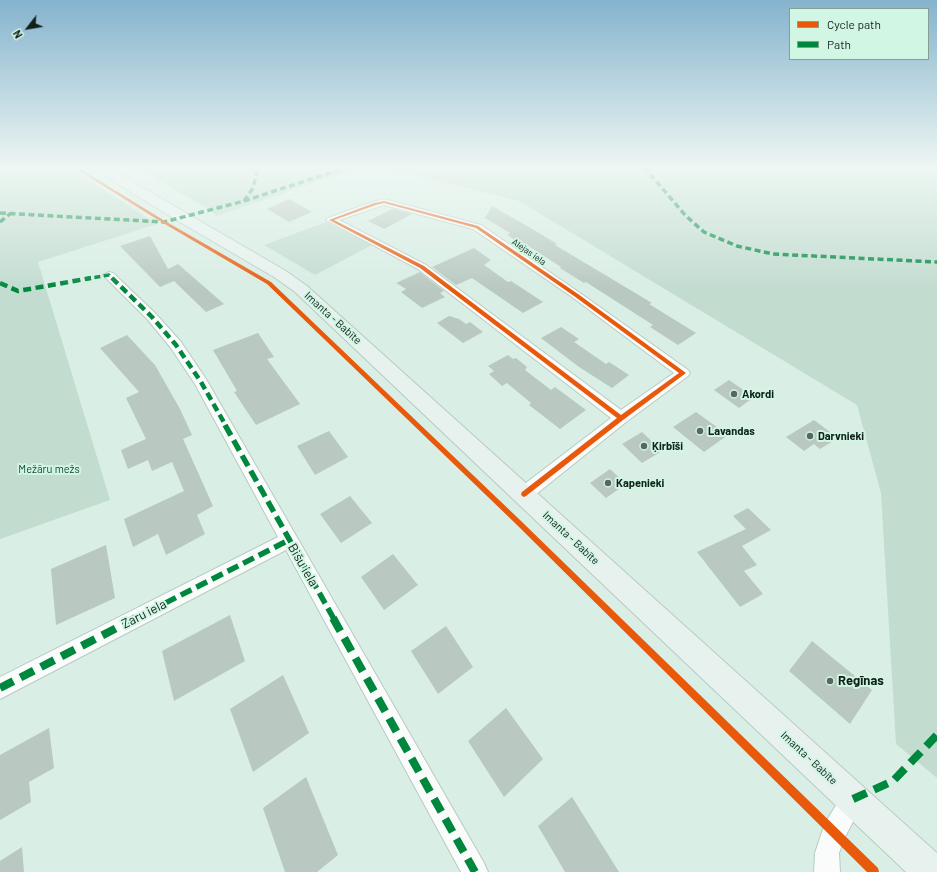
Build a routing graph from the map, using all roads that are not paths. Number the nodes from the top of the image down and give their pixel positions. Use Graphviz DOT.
graph roads {
  1 [pos="166,208"];
  2 [pos="365,208"];
  3 [pos="405,208"];
  4 [pos="109,275"];
  5 [pos="621,418"];
  6 [pos="524,494"];
  7 [pos="289,540"];
  8 [pos="0,688"];
  9 [pos="853,799"];
  10 [pos="475,872"];
  11 [pos="827,872"];
  12 [pos="932,872"];
  1 -- 6 [label="main road, Imanta - Babīte"];
  2 -- 5 [label="street, Alejas iela"];
  3 -- 5 [label="street, Alejas iela"];
  4 -- 7 [label="street, Bišu iela"];
  5 -- 6 [label="street"];
  6 -- 9 [label="main road, Imanta - Babīte"];
  7 -- 8 [label="street, Zaru iela"];
  7 -- 10 [label="street, Bišu iela"];
  9 -- 11 [label="street"];
  9 -- 12 [label="main road, Imanta - Babīte"];
}
